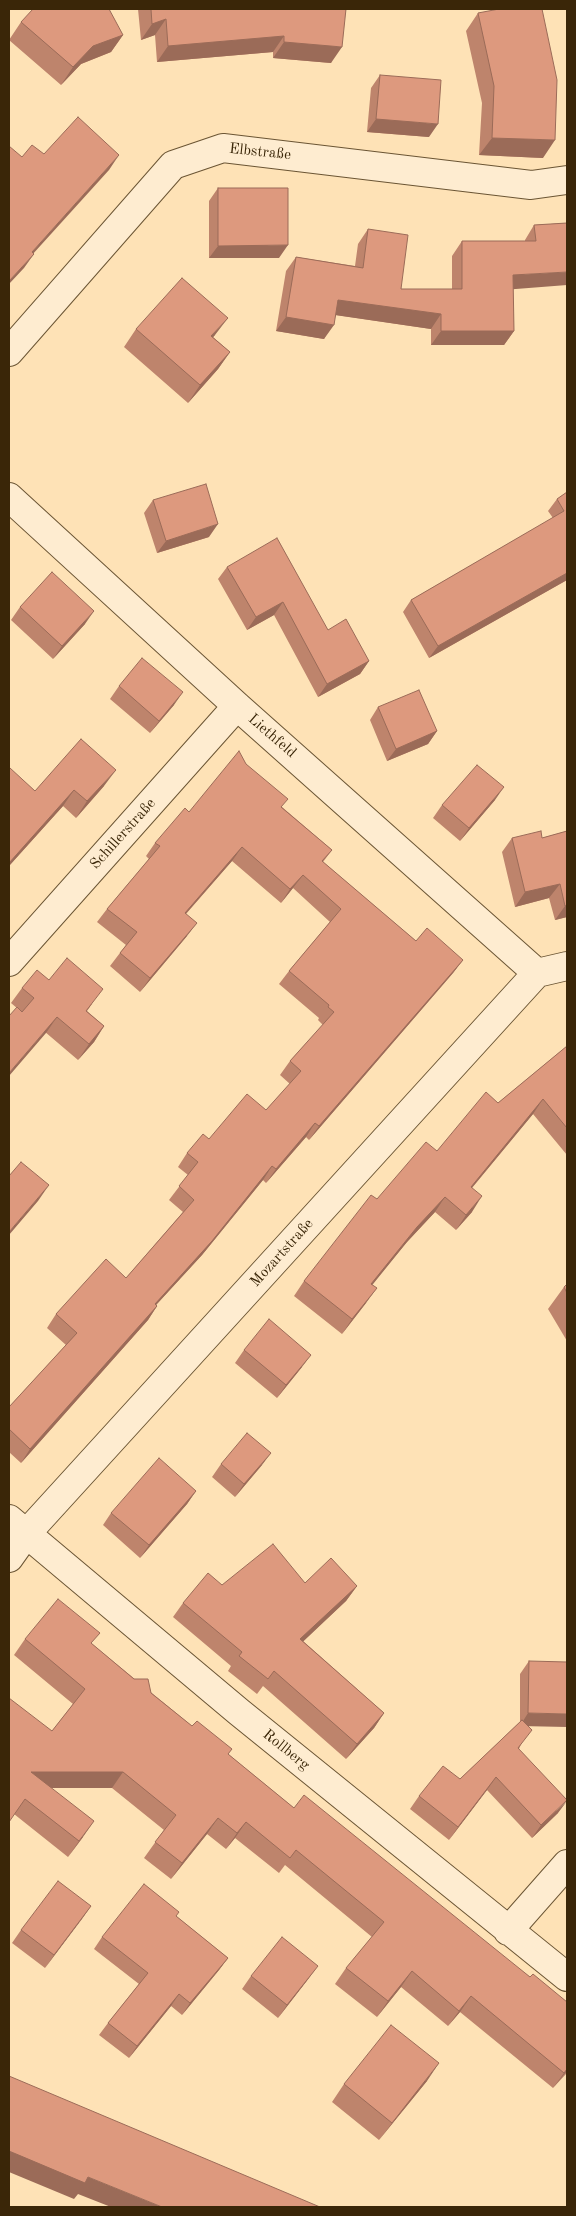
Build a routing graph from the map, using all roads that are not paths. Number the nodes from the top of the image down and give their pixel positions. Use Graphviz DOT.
graph roads {
  1 [pos="567,180"];
  2 [pos="9,352"];
  3 [pos="9,497"];
  4 [pos="238,706"];
  5 [pos="9,962"];
  6 [pos="567,966"];
  7 [pos="537,974"];
  8 [pos="17,1526"];
  9 [pos="9,1558"];
  10 [pos="567,1864"];
  11 [pos="508,1931"];
  12 [pos="567,1977"];
  1 -- 2 [label="street, Elbstraße"];
  3 -- 4 [label="street, Liethfeld"];
  4 -- 5 [label="street, Schillerstraße"];
  4 -- 7 [label="street, Liethfeld"];
  6 -- 7 [label="street"];
  7 -- 8 [label="street, Mozartstraße"];
  8 -- 9 [label="street, Mozartstraße"];
  8 -- 11 [label="street, Rollberg"];
  10 -- 11 [label="street"];
  11 -- 12 [label="street, Rollberg"];
}
